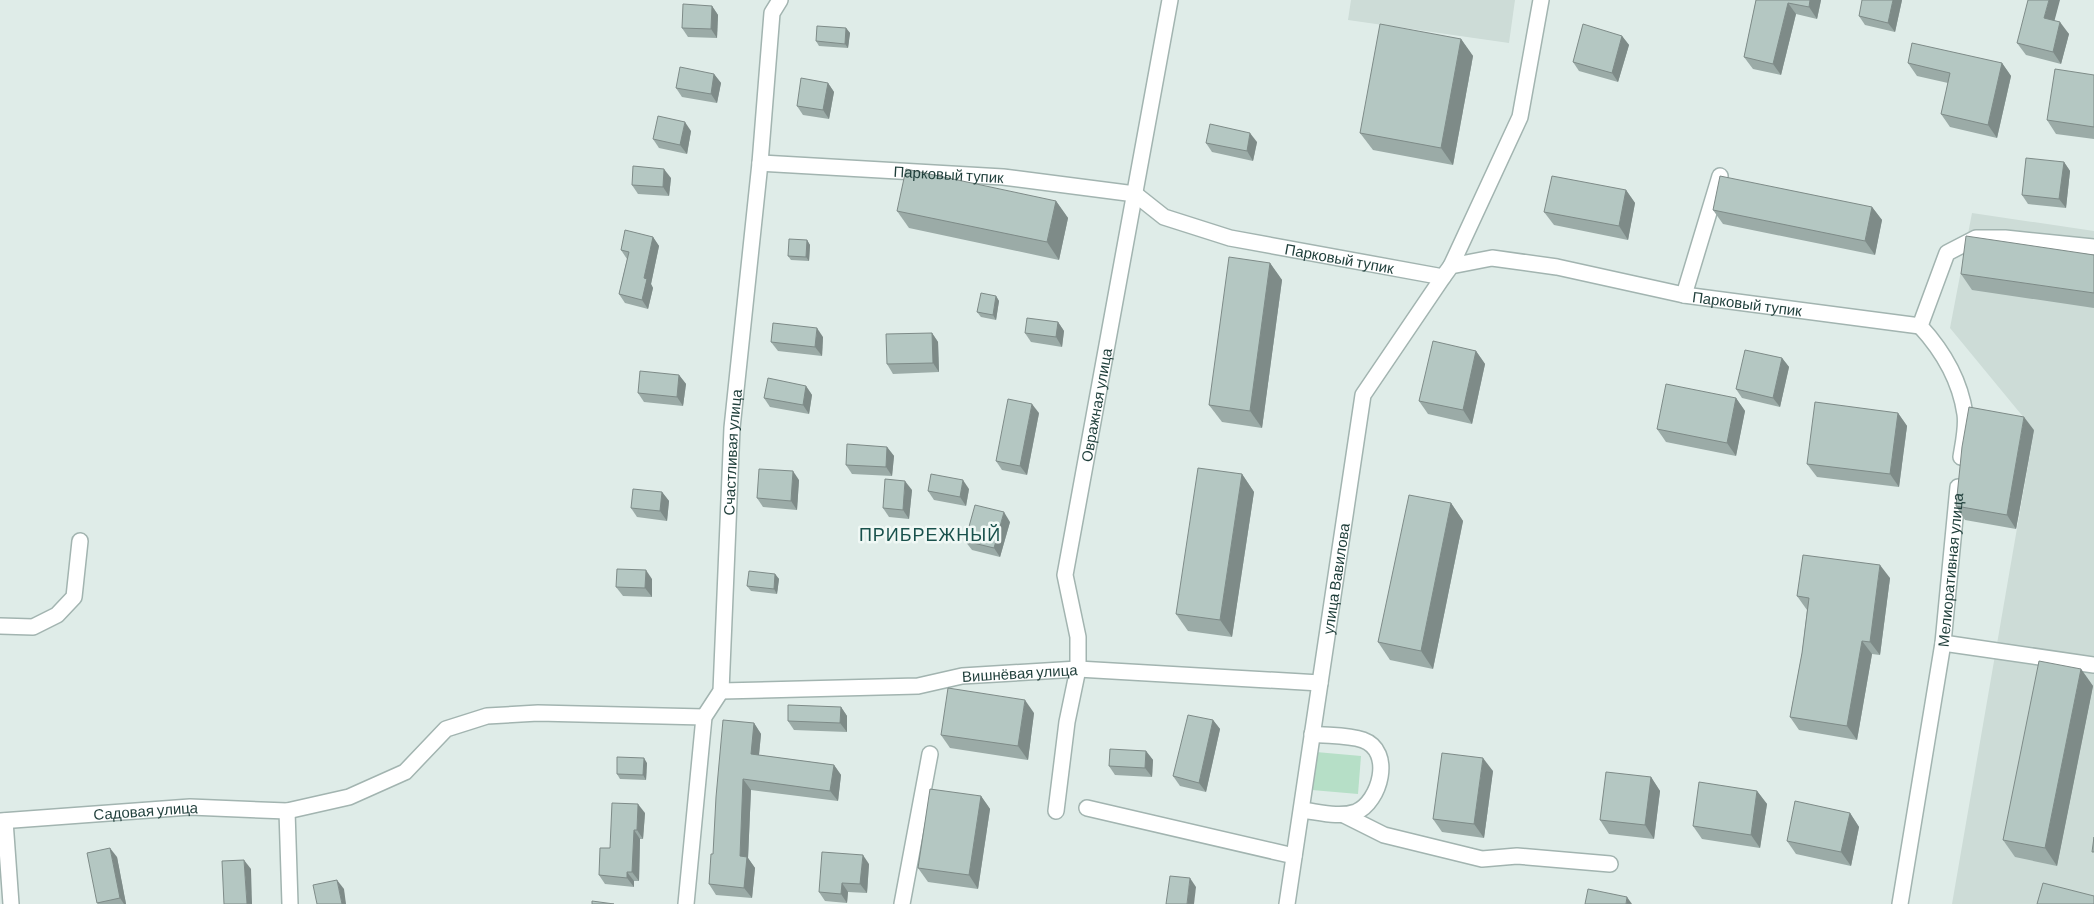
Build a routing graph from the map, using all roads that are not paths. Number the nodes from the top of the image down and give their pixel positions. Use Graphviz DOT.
graph roads {
  1 [pos="780,0"];
  2 [pos="1170,0"];
  3 [pos="1541,0"];
  4 [pos="760,163"];
  5 [pos="1720,176"];
  6 [pos="1135,194"];
  7 [pos="2094,247"];
  8 [pos="1447,272"];
  9 [pos="1684,294"];
  10 [pos="1920,326"];
  11 [pos="80,541"];
  12 [pos="0,626"];
  13 [pos="1943,643"];
  14 [pos="2094,665"];
  15 [pos="1078,669"];
  16 [pos="1320,683"];
  17 [pos="721,692"];
  18 [pos="704,718"];
  19 [pos="1312,734"];
  20 [pos="930,754"];
  21 [pos="1087,808"];
  22 [pos="1302,810"];
  23 [pos="287,811"];
  24 [pos="1056,811"];
  25 [pos="1344,815"];
  26 [pos="2,821"];
  27 [pos="1294,856"];
  28 [pos="1610,864"];
  29 [pos="11,904"];
  30 [pos="290,904"];
  31 [pos="686,904"];
  32 [pos="902,904"];
  33 [pos="1287,904"];
  34 [pos="1900,904"];
  1 -- 4 [label="street, Счастливая улица"];
  2 -- 6 [label="street, Овражная улица"];
  3 -- 8 [label="street, улица Вавилова"];
  4 -- 6 [label="street, Парковый тупик"];
  4 -- 17 [label="street, Счастливая улица"];
  5 -- 9 [label="street"];
  6 -- 8 [label="street, Парковый тупик"];
  6 -- 15 [label="street, Овражная улица"];
  7 -- 10 [label="street"];
  8 -- 9 [label="street, Парковый тупик"];
  8 -- 16 [label="street, улица Вавилова"];
  9 -- 10 [label="street, Парковый тупик"];
  10 -- 13 [label="street, Мелиоративная улица"];
  11 -- 12 [label="street"];
  13 -- 14 [label="street"];
  13 -- 34 [label="street, Мелиоративная улица"];
  15 -- 16 [label="street, Вишнёвая улица"];
  15 -- 17 [label="street, Вишнёвая улица"];
  15 -- 24 [label="street, Овражная улица"];
  16 -- 19 [label="street, улица Вавилова"];
  17 -- 18 [label="street"];
  18 -- 23 [label="street, Садовая улица"];
  18 -- 31 [label="street"];
  19 -- 22 [label="street, улица Вавилова"];
  19 -- 25 [label="street"];
  20 -- 32 [label="street"];
  21 -- 27 [label="street"];
  22 -- 25 [label="street"];
  22 -- 27 [label="street, улица Вавилова"];
  23 -- 26 [label="street, Садовая улица"];
  23 -- 30 [label="street"];
  25 -- 28 [label="street"];
  26 -- 29 [label="street, Садовая улица"];
  27 -- 33 [label="street, улица Вавилова"];
}
